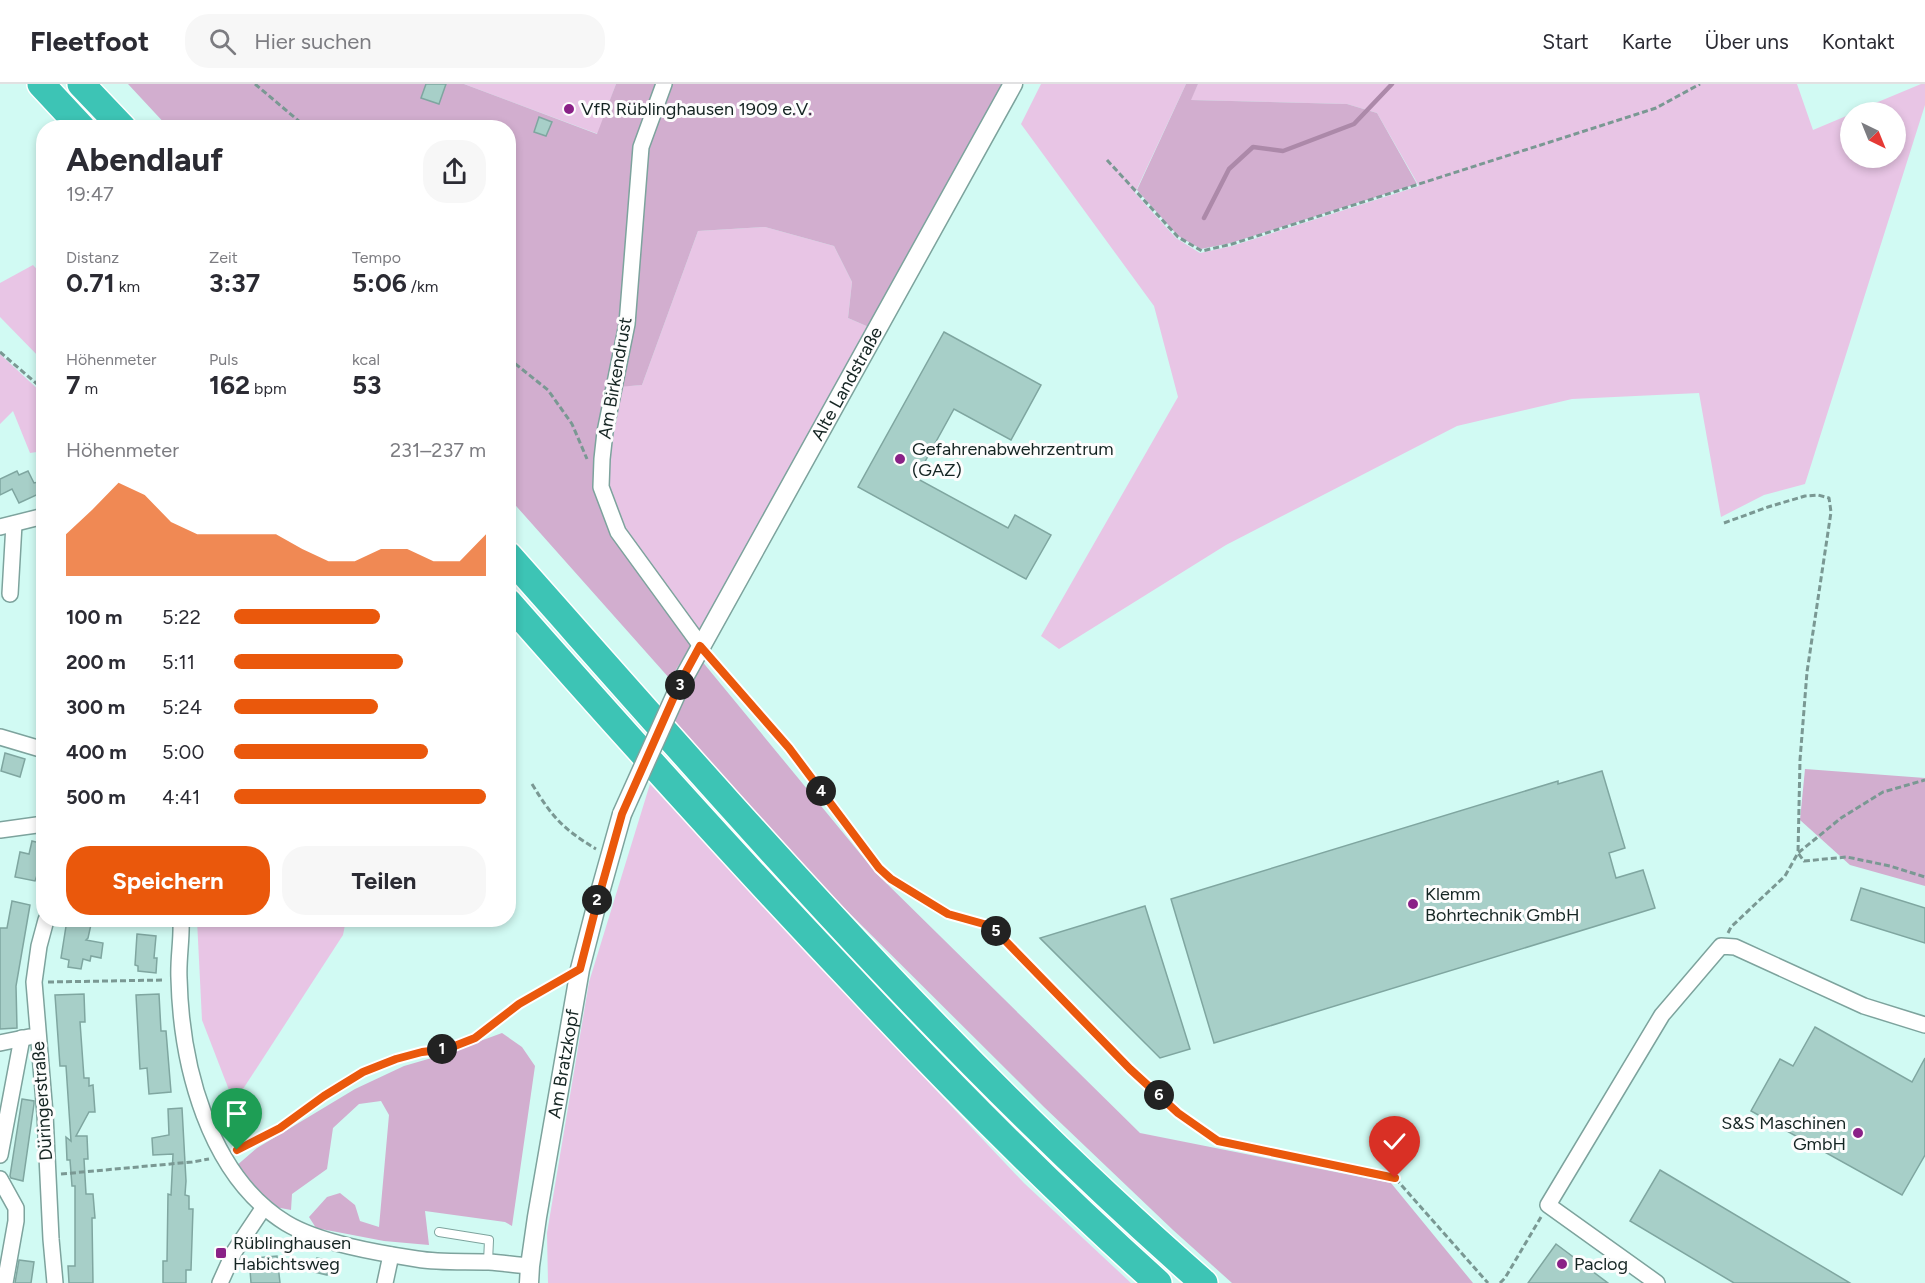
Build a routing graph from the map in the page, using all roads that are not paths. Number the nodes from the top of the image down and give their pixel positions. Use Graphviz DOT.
graph roads {
  1 [pos="41,84"];
  2 [pos="81,84"];
  3 [pos="664,84"];
  4 [pos="1013,84"];
  5 [pos="75,120"];
  6 [pos="115,120"];
  7 [pos="36,518"];
  8 [pos="7,526"];
  9 [pos="516,564"];
  10 [pos="10,594"];
  11 [pos="516,611"];
  12 [pos="700,646"];
  13 [pos="681,681"];
  14 [pos="0,737"];
  15 [pos="36,748"];
  16 [pos="36,825"];
  17 [pos="0,830"];
  18 [pos="44,927"];
  19 [pos="181,927"];
  20 [pos="1925,1025"];
  21 [pos="38,1035"];
  22 [pos="22,1038"];
  23 [pos="0,1042"];
  24 [pos="0,1155"];
  25 [pos="0,1179"];
  26 [pos="264,1207"];
  27 [pos="439,1232"];
  28 [pos="391,1255"];
  29 [pos="488,1262"];
  30 [pos="530,1275"];
  31 [pos="5,1283"];
  32 [pos="55,1283"];
  33 [pos="220,1283"];
  34 [pos="385,1283"];
  35 [pos="1158,1283"];
  36 [pos="1204,1283"];
  37 [pos="1658,1283"];
  1 -- 5 [label="highway"];
  2 -- 6 [label="highway"];
  3 -- 12 [label="street, Am Birkendrust"];
  4 -- 12 [label="street, Alte Landstraße"];
  7 -- 8 [label="street"];
  8 -- 10 [label="street"];
  9 -- 36 [label="highway"];
  11 -- 35 [label="highway"];
  12 -- 13 [label="street, Alte Landstraße"];
  13 -- 30 [label="street, Am Bratzkopf, bridge"];
  14 -- 15 [label="street"];
  16 -- 17 [label="street"];
  18 -- 21 [label="street, Düringerstraße"];
  19 -- 26 [label="street"];
  20 -- 37 [label="street"];
  21 -- 22 [label="street"];
  21 -- 32 [label="street, Düringerstraße"];
  22 -- 23 [label="street"];
  22 -- 24 [label="street, Düringerstraße"];
  25 -- 31 [label="street"];
  26 -- 28 [label="street"];
  26 -- 33 [label="street"];
  27 -- 29 [label="lane"];
  28 -- 29 [label="street"];
  28 -- 34 [label="street"];
  29 -- 30 [label="street"];
}
